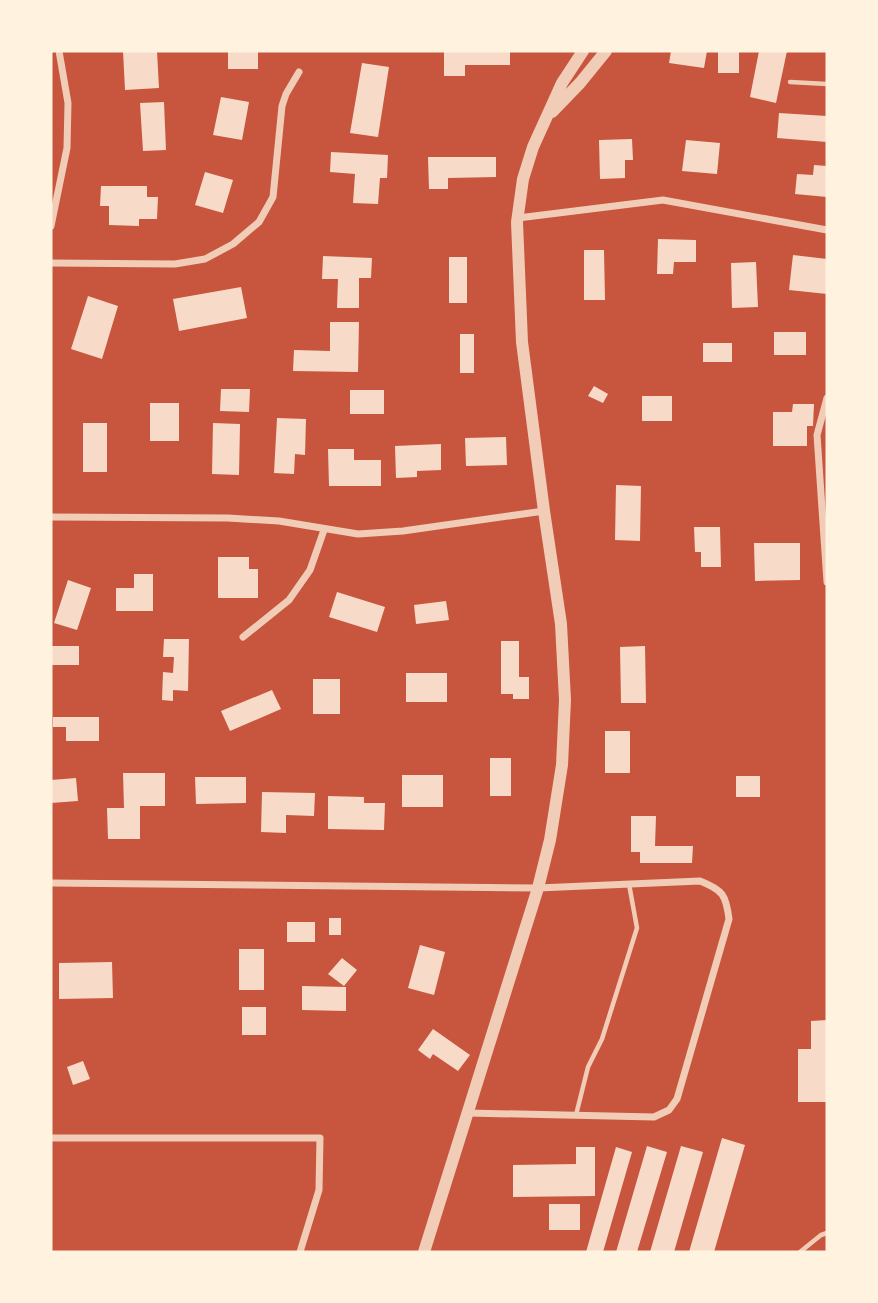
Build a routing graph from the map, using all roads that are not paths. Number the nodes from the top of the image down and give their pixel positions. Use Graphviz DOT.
graph roads {
  1 [pos="59,51"];
  2 [pos="583,51"];
  3 [pos="606,51"];
  4 [pos="299,72"];
  5 [pos="790,82"];
  6 [pos="827,84"];
  7 [pos="549,114"];
  8 [pos="517,218"];
  9 [pos="51,226"];
  10 [pos="827,230"];
  11 [pos="51,263"];
  12 [pos="827,398"];
  13 [pos="544,511"];
  14 [pos="51,517"];
  15 [pos="324,530"];
  16 [pos="827,582"];
  17 [pos="243,637"];
  18 [pos="51,883"];
  19 [pos="629,884"];
  20 [pos="538,888"];
  21 [pos="468,1112"];
  22 [pos="576,1115"];
  23 [pos="51,1138"];
  24 [pos="827,1233"];
  25 [pos="300,1252"];
  26 [pos="424,1252"];
  27 [pos="800,1252"];
  1 -- 9 [label="street"];
  2 -- 7 [label="street"];
  3 -- 7 [label="street"];
  4 -- 11 [label="street"];
  5 -- 6 [label="lane"];
  7 -- 8 [label="street"];
  8 -- 10 [label="street"];
  8 -- 13 [label="street"];
  12 -- 16 [label="street"];
  13 -- 15 [label="street"];
  13 -- 20 [label="street"];
  14 -- 15 [label="street"];
  15 -- 17 [label="street"];
  18 -- 20 [label="street"];
  19 -- 20 [label="street"];
  19 -- 22 [label="lane"];
  19 -- 22 [label="street"];
  20 -- 21 [label="street"];
  21 -- 22 [label="street"];
  21 -- 26 [label="street"];
  23 -- 25 [label="street"];
  24 -- 27 [label="lane"];
}
